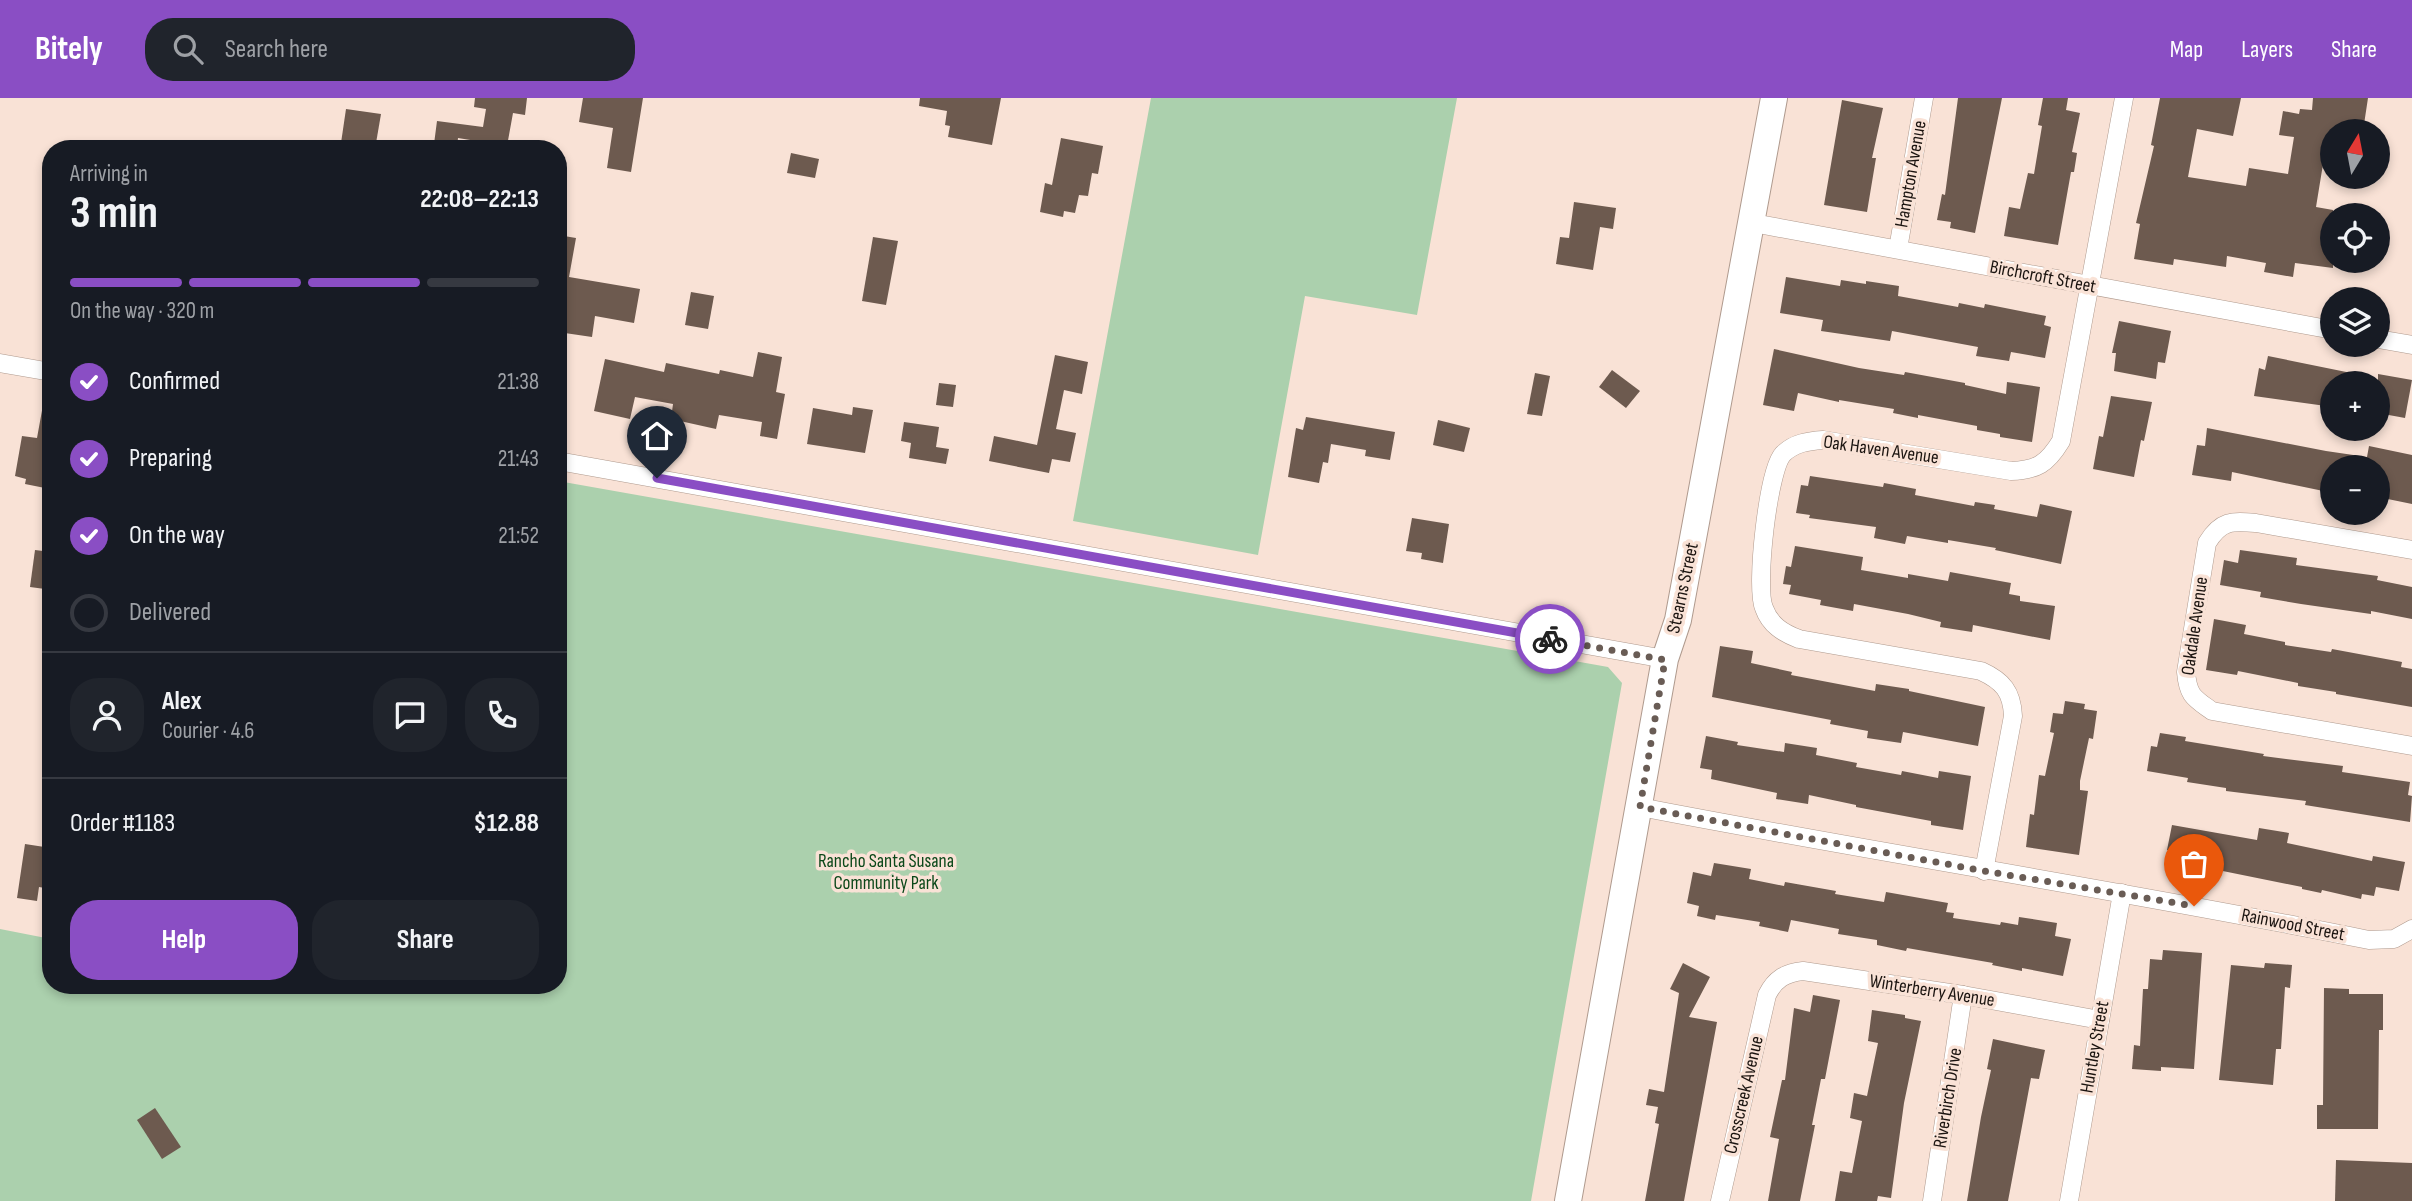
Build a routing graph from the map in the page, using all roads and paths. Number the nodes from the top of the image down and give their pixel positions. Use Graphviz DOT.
graph roads {
  1 [pos="1774,98"];
  2 [pos="1924,98"];
  3 [pos="2124,98"];
  4 [pos="1753,223"];
  5 [pos="1898,249"];
  6 [pos="2089,285"];
  7 [pos="2320,328"];
  8 [pos="2390,341"];
  9 [pos="2412,345"];
  10 [pos="0,363"];
  11 [pos="42,370"];
  12 [pos="567,463"];
  13 [pos="2412,550"];
  14 [pos="1665,660"];
  15 [pos="2412,746"];
  16 [pos="1640,807"];
  17 [pos="1984,871"];
  18 [pos="2122,893"];
  19 [pos="2410,931"];
  20 [pos="1769,990"];
  21 [pos="1963,995"];
  22 [pos="2100,1020"];
  23 [pos="1568,1201"];
  24 [pos="1720,1201"];
  25 [pos="1932,1201"];
  26 [pos="2069,1201"];
  1 -- 4 [label="main road, Stearns Street"];
  2 -- 5 [label="street, Hampton Avenue"];
  3 -- 6 [label="street, Oak Haven Avenue"];
  4 -- 5 [label="street, Birchcroft Street"];
  4 -- 14 [label="main road, Stearns Street"];
  5 -- 6 [label="street, Birchcroft Street"];
  6 -- 7 [label="street, Birchcroft Street"];
  6 -- 17 [label="street, Oak Haven Avenue"];
  8 -- 9 [label="street"];
  10 -- 11 [label="street"];
  12 -- 14 [label="street"];
  13 -- 15 [label="street, Oakdale Avenue"];
  14 -- 16 [label="main road, Stearns Street"];
  16 -- 17 [label="street, Rainwood Street"];
  16 -- 23 [label="main road, Stearns Street"];
  17 -- 18 [label="street, Rainwood Street"];
  18 -- 19 [label="street, Rainwood Street"];
  18 -- 22 [label="street, Huntley Street"];
  20 -- 21 [label="street, Winterberry Avenue"];
  20 -- 24 [label="street, Crosscreek Avenue"];
  21 -- 22 [label="street, Winterberry Avenue"];
  21 -- 25 [label="street, Riverbirch Drive"];
  22 -- 26 [label="street, Huntley Street"];
}
